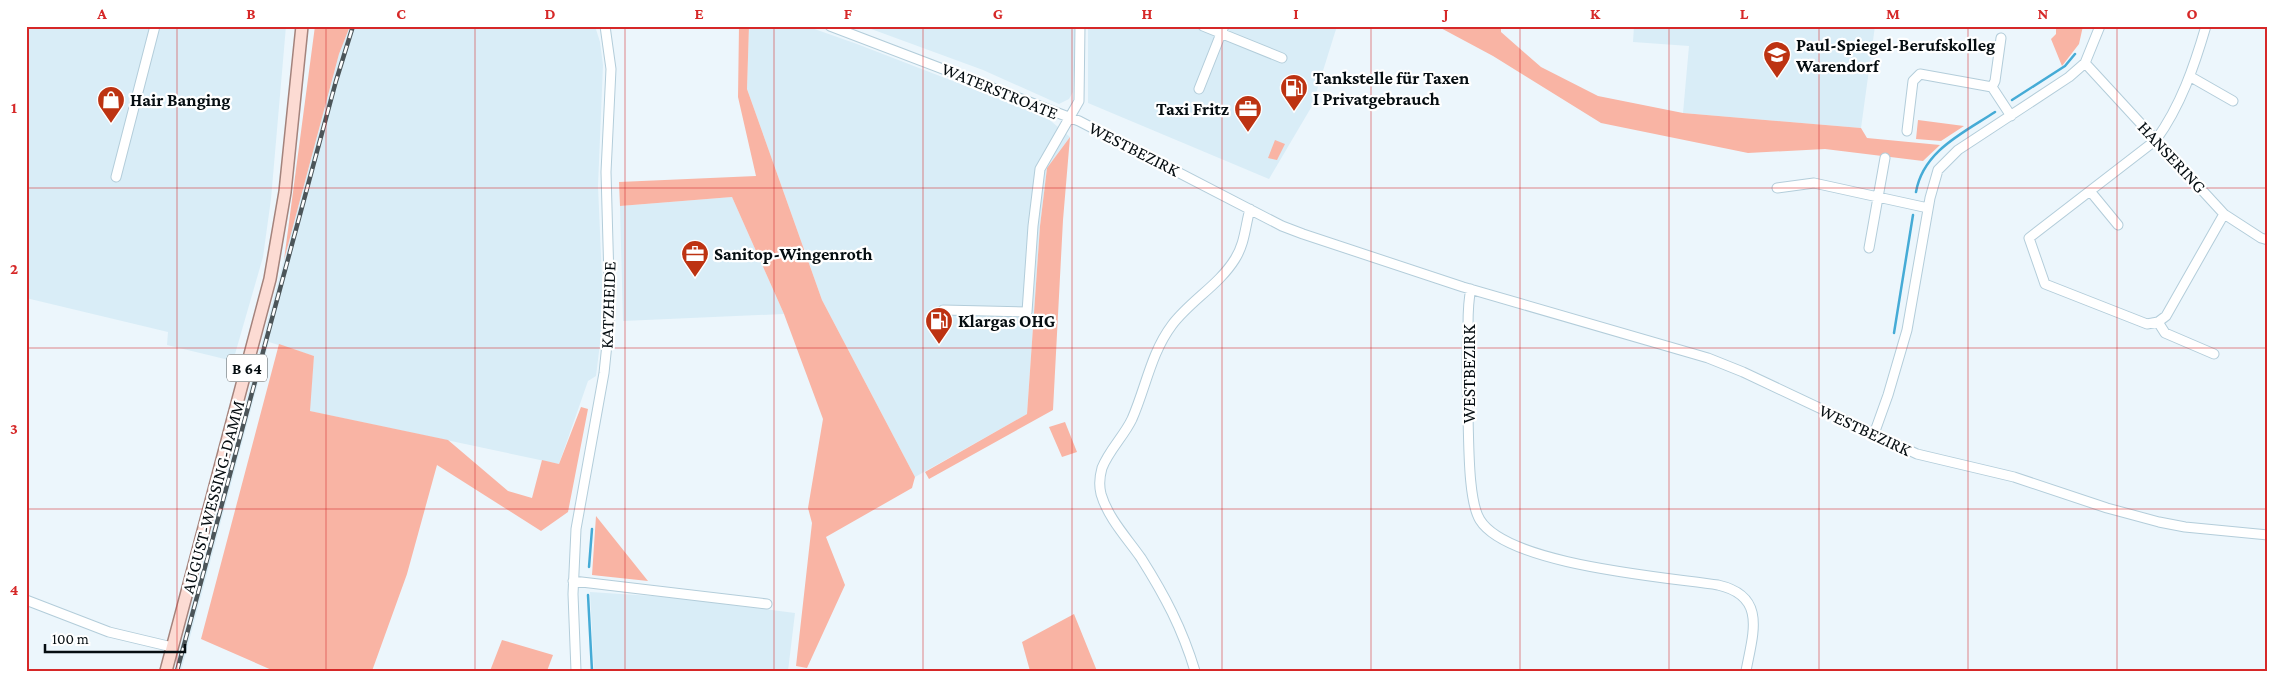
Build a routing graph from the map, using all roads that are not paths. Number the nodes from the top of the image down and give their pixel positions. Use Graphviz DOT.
graph roads {
  1 [pos="155,26"];
  2 [pos="302,26"];
  3 [pos="605,26"];
  4 [pos="830,26"];
  5 [pos="1080,26"];
  6 [pos="1204,26"];
  7 [pos="2100,26"];
  8 [pos="2206,26"];
  9 [pos="1223,30"];
  10 [pos="2001,38"];
  11 [pos="1282,58"];
  12 [pos="2085,63"];
  13 [pos="2191,78"];
  14 [pos="1992,87"];
  15 [pos="1199,89"];
  16 [pos="2233,101"];
  17 [pos="2011,116"];
  18 [pos="1070,118"];
  19 [pos="1907,131"];
  20 [pos="2156,140"];
  21 [pos="1885,158"];
  22 [pos="116,177"];
  23 [pos="1777,188"];
  24 [pos="2090,191"];
  25 [pos="1878,196"];
  26 [pos="1928,208"];
  27 [pos="1250,209"];
  28 [pos="2224,214"];
  29 [pos="2118,225"];
  30 [pos="2268,240"];
  31 [pos="1869,248"];
  32 [pos="1471,289"];
  33 [pos="943,310"];
  34 [pos="2158,322"];
  35 [pos="2214,354"];
  36 [pos="1874,434"];
  37 [pos="2268,535"];
  38 [pos="573,581"];
  39 [pos="26,600"];
  40 [pos="768,604"];
  41 [pos="172,648"];
  42 [pos="166,671"];
  43 [pos="576,671"];
  44 [pos="1195,671"];
  45 [pos="1746,671"];
  1 -- 22 [label="street"];
  2 -- 41 [label="main road, AUGUST-WESSING-DAMM / B 64"];
  3 -- 38 [label="street, KATZHEIDE"];
  4 -- 18 [label="street, WATERSTROATE"];
  5 -- 18 [label="street"];
  6 -- 9 [label="street"];
  7 -- 12 [label="street"];
  8 -- 13 [label="street"];
  9 -- 11 [label="street"];
  9 -- 15 [label="street"];
  10 -- 14 [label="street"];
  12 -- 17 [label="street"];
  12 -- 20 [label="street, HANSERING"];
  13 -- 16 [label="street"];
  13 -- 20 [label="street"];
  14 -- 17 [label="street"];
  14 -- 19 [label="street"];
  17 -- 26 [label="street"];
  18 -- 27 [label="street, WESTBEZIRK"];
  18 -- 33 [label="street, WATERSTROATE"];
  20 -- 24 [label="street"];
  20 -- 28 [label="street, HANSERING"];
  21 -- 25 [label="street"];
  23 -- 25 [label="street"];
  24 -- 29 [label="street"];
  24 -- 34 [label="street"];
  25 -- 26 [label="street"];
  25 -- 31 [label="street"];
  26 -- 36 [label="street"];
  27 -- 32 [label="street, WESTBEZIRK"];
  27 -- 44 [label="street"];
  28 -- 30 [label="street, HANSERING"];
  28 -- 34 [label="street"];
  32 -- 36 [label="street, WESTBEZIRK"];
  32 -- 45 [label="street, WESTBEZIRK"];
  34 -- 35 [label="street"];
  36 -- 37 [label="street, WESTBEZIRK"];
  38 -- 40 [label="street"];
  38 -- 43 [label="street, KATZHEIDE"];
  39 -- 41 [label="street"];
  41 -- 42 [label="main road, AUGUST-WESSING-DAMM / B 64"];
}
